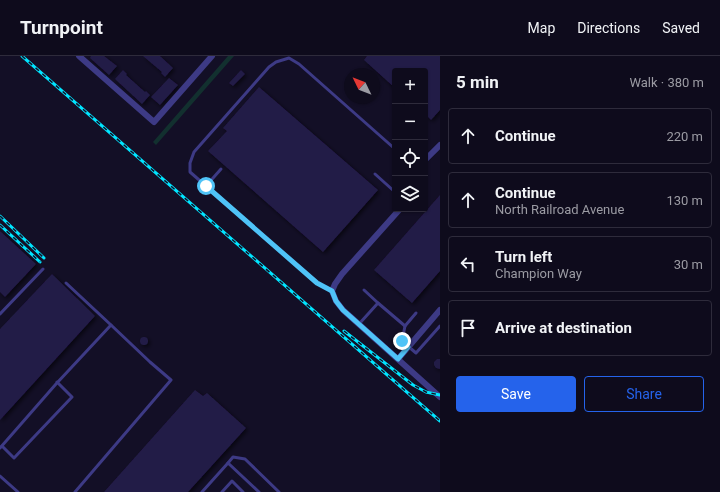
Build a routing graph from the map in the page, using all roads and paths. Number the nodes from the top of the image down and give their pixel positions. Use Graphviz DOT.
graph roads {
  1 [pos="80,56"];
  2 [pos="212,56"];
  3 [pos="440,145"];
  4 [pos="392,146"];
  5 [pos="428,157"];
  6 [pos="221,169"];
  7 [pos="374,174"];
  8 [pos="206,186"];
  9 [pos="392,189"];
  10 [pos="397,212"];
  11 [pos="43,269"];
  12 [pos="66,282"];
  13 [pos="364,290"];
  14 [pos="332,291"];
  15 [pos="378,303"];
  16 [pos="440,310"];
  17 [pos="416,312"];
  18 [pos="0,314"];
  19 [pos="111,324"];
  20 [pos="359,324"];
  21 [pos="405,326"];
  22 [pos="440,326"];
  23 [pos="408,347"];
  24 [pos="398,359"];
  25 [pos="58,382"];
  26 [pos="440,396"];
  27 [pos="1,447"];
  28 [pos="228,462"];
  29 [pos="0,476"];
  30 [pos="18,492"];
  31 [pos="75,492"];
  32 [pos="202,492"];
  33 [pos="222,492"];
  34 [pos="243,492"];
  35 [pos="259,492"];
  36 [pos="279,492"];
  1 -- 2 [label="street"];
  3 -- 5 [label="street"];
  4 -- 8 [label="lane"];
  6 -- 8 [label="lane"];
  7 -- 9 [label="lane"];
  8 -- 14 [label="lane"];
  10 -- 14 [label="street"];
  11 -- 18 [label="lane"];
  12 -- 19 [label="lane"];
  13 -- 15 [label="lane"];
  14 -- 20 [label="street"];
  15 -- 20 [label="lane"];
  15 -- 21 [label="lane"];
  16 -- 23 [label="street"];
  17 -- 21 [label="lane"];
  19 -- 25 [label="lane"];
  19 -- 31 [label="lane"];
  20 -- 24 [label="street"];
  21 -- 23 [label="lane"];
  22 -- 23 [label="lane"];
  23 -- 24 [label="street"];
  24 -- 26 [label="street"];
  25 -- 27 [label="lane"];
  25 -- 27 [label="lane"];
  28 -- 32 [label="lane"];
  28 -- 35 [label="lane"];
  28 -- 36 [label="lane"];
  29 -- 30 [label="lane"];
  33 -- 34 [label="lane"];
}
